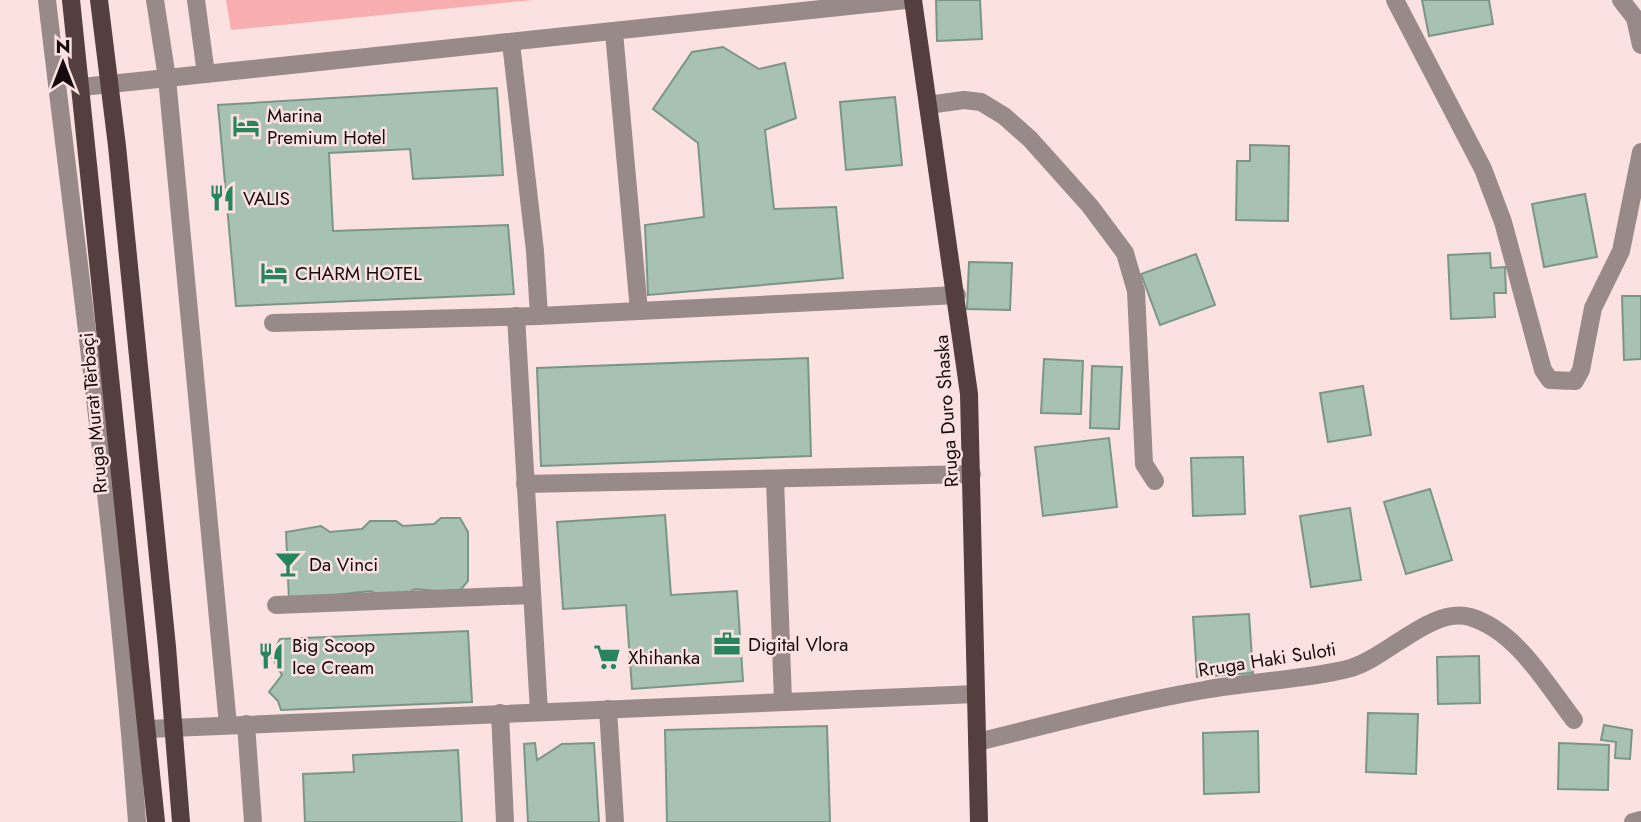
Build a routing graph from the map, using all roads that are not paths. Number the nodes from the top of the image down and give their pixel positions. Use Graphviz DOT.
graph roads {
  1 [pos="47,0"];
  2 [pos="71,0"];
  3 [pos="99,0"];
  4 [pos="155,0"];
  5 [pos="196,0"];
  6 [pos="906,0"];
  7 [pos="913,0"];
  8 [pos="1395,0"];
  9 [pos="1621,0"];
  10 [pos="614,32"];
  11 [pos="511,43"];
  12 [pos="1641,45"];
  13 [pos="206,74"];
  14 [pos="167,78"];
  15 [pos="110,84"];
  16 [pos="82,87"];
  17 [pos="928,105"];
  18 [pos="1641,152"];
  19 [pos="957,295"];
  20 [pos="639,311"];
  21 [pos="516,316"];
  22 [pos="539,316"];
  23 [pos="273,323"];
  24 [pos="972,474"];
  25 [pos="775,479"];
  26 [pos="1154,481"];
  27 [pos="525,484"];
  28 [pos="532,595"];
  29 [pos="276,605"];
  30 [pos="976,694"];
  31 [pos="783,701"];
  32 [pos="608,709"];
  33 [pos="539,712"];
  34 [pos="500,713"];
  35 [pos="1574,720"];
  36 [pos="237,725"];
  37 [pos="174,727"];
  38 [pos="147,729"];
  39 [pos="977,742"];
  40 [pos="1641,820"];
  41 [pos="137,822"];
  42 [pos="156,822"];
  43 [pos="181,822"];
  44 [pos="253,822"];
  45 [pos="505,822"];
  46 [pos="615,822"];
  47 [pos="978,822"];
  48 [pos="1633,822"];
  1 -- 41 [label="street"];
  2 -- 16 [label="main road, Rruga Murat Tërbaçi"];
  3 -- 15 [label="main road"];
  4 -- 14 [label="street"];
  5 -- 13 [label="street"];
  6 -- 10 [label="street"];
  7 -- 17 [label="main road, Rruga Duro Shaska"];
  8 -- 18 [label="street"];
  9 -- 12 [label="street"];
  10 -- 11 [label="street"];
  10 -- 20 [label="street"];
  11 -- 13 [label="street"];
  11 -- 22 [label="street"];
  13 -- 14 [label="street"];
  14 -- 15 [label="street"];
  14 -- 36 [label="street"];
  15 -- 16 [label="street"];
  15 -- 37 [label="main road"];
  16 -- 38 [label="main road, Rruga Murat Tërbaçi"];
  17 -- 19 [label="main road, Rruga Duro Shaska"];
  17 -- 26 [label="street"];
  19 -- 20 [label="street"];
  19 -- 24 [label="main road, Rruga Duro Shaska"];
  20 -- 22 [label="street"];
  21 -- 22 [label="street"];
  21 -- 23 [label="street"];
  21 -- 27 [label="street"];
  24 -- 25 [label="street"];
  24 -- 30 [label="main road, Rruga Duro Shaska"];
  25 -- 27 [label="street"];
  25 -- 31 [label="street"];
  27 -- 28 [label="street"];
  28 -- 29 [label="street"];
  28 -- 33 [label="street"];
  30 -- 31 [label="street"];
  30 -- 39 [label="main road, Rruga Duro Shaska"];
  31 -- 32 [label="street"];
  32 -- 33 [label="street"];
  32 -- 46 [label="street"];
  33 -- 34 [label="street"];
  34 -- 36 [label="street"];
  34 -- 45 [label="street"];
  35 -- 39 [label="street, Rruga Haki Suloti"];
  36 -- 37 [label="street"];
  36 -- 44 [label="street"];
  37 -- 38 [label="street"];
  37 -- 43 [label="main road"];
  38 -- 42 [label="main road, Rruga Murat Tërbaçi"];
  39 -- 47 [label="main road, Rruga Duro Shaska"];
  40 -- 48 [label="street"];
}
